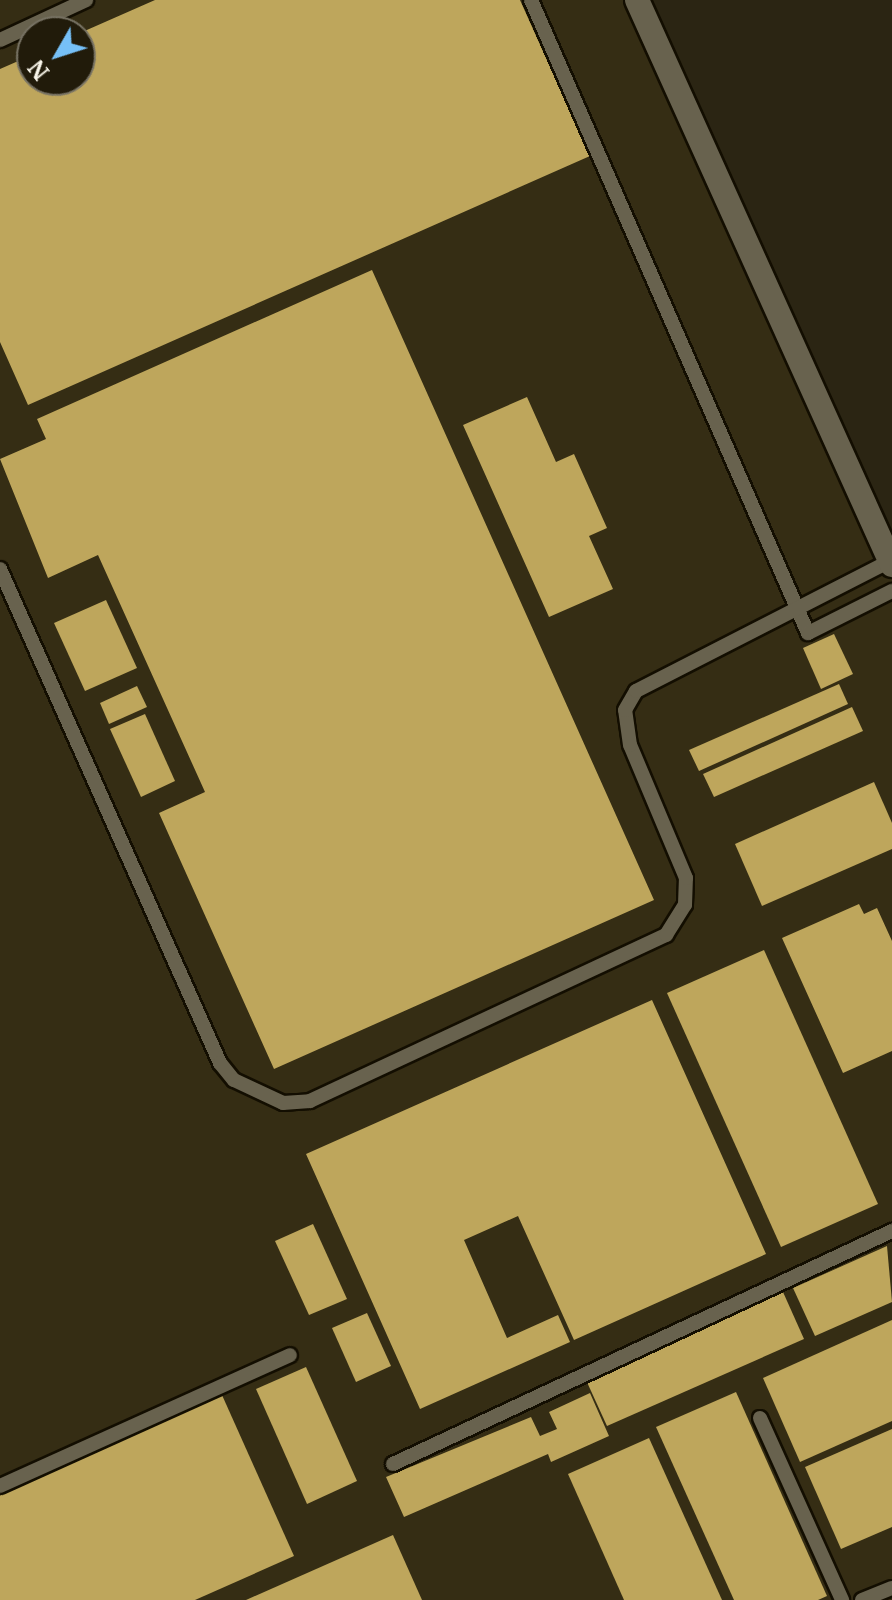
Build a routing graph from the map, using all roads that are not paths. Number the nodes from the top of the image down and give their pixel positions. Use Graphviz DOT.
graph roads {
  1 [pos="86,0"];
  2 [pos="531,0"];
  3 [pos="637,0"];
  4 [pos="0,40"];
  5 [pos="891,563"];
  6 [pos="0,569"];
  7 [pos="892,591"];
  8 [pos="797,609"];
  9 [pos="892,1231"];
  10 [pos="290,1355"];
  11 [pos="760,1418"];
  12 [pos="393,1464"];
  13 [pos="0,1486"];
  14 [pos="892,1588"];
  15 [pos="842,1600"];
  16 [pos="862,1600"];
  1 -- 4 [label="lane"];
  2 -- 8 [label="lane"];
  3 -- 5 [label="street"];
  5 -- 8 [label="lane"];
  6 -- 8 [label="lane"];
  7 -- 8 [label="lane"];
  9 -- 12 [label="lane"];
  10 -- 13 [label="lane"];
  11 -- 15 [label="lane"];
  14 -- 16 [label="lane"];
}
